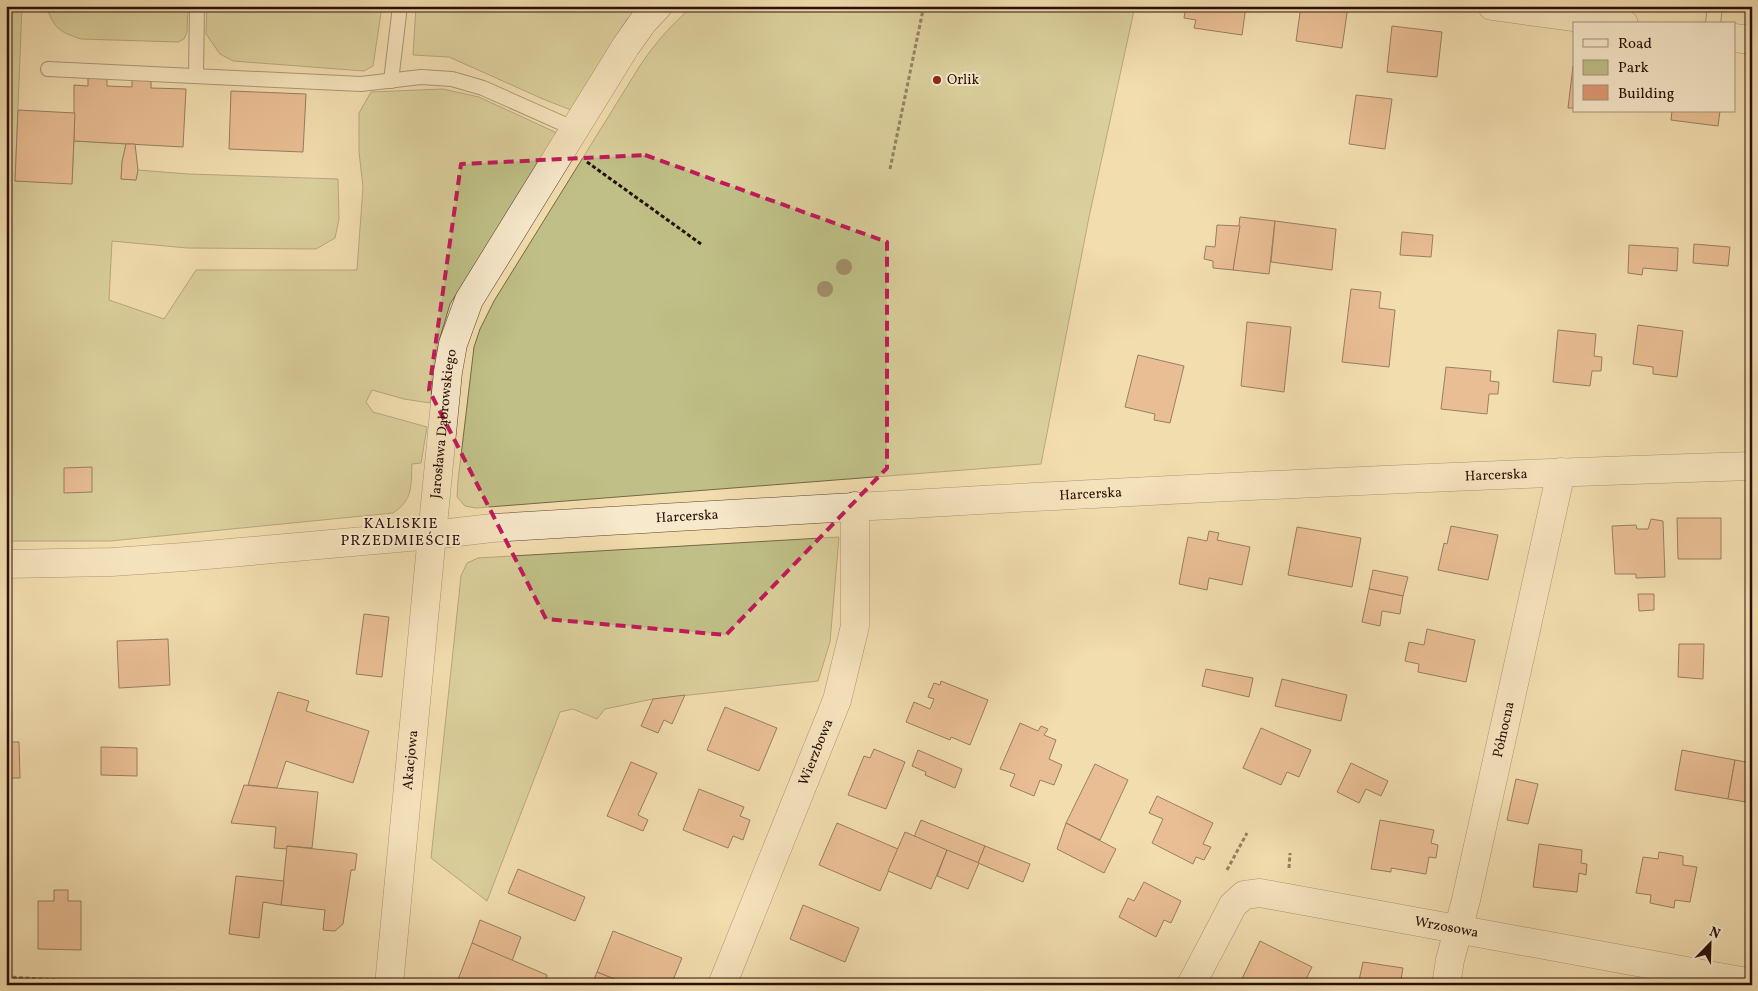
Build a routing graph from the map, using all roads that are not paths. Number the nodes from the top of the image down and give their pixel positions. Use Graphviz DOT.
graph roads {
  1 [pos="197,6"];
  2 [pos="400,6"];
  3 [pos="658,6"];
  4 [pos="1492,6"];
  5 [pos="1715,6"];
  6 [pos="1609,22"];
  7 [pos="1713,22"];
  8 [pos="1736,38"];
  9 [pos="1752,40"];
  10 [pos="48,69"];
  11 [pos="196,76"];
  12 [pos="391,81"];
  13 [pos="575,129"];
  14 [pos="1752,466"];
  15 [pos="1561,472"];
  16 [pos="855,506"];
  17 [pos="432,535"];
  18 [pos="6,564"];
  19 [pos="1459,930"];
  20 [pos="1752,983"];
  21 [pos="389,985"];
  22 [pos="722,985"];
  23 [pos="1191,985"];
  24 [pos="1446,985"];
  1 -- 11 [label="lane"];
  2 -- 12 [label="lane"];
  3 -- 13 [label="street, Jarosława Dąbrowskiego"];
  4 -- 6 [label="street"];
  5 -- 7 [label="lane"];
  8 -- 9 [label="street"];
  10 -- 11 [label="lane"];
  11 -- 12 [label="lane"];
  12 -- 13 [label="lane"];
  13 -- 17 [label="street, Jarosława Dąbrowskiego"];
  14 -- 15 [label="street, Harcerska"];
  15 -- 16 [label="street, Harcerska"];
  15 -- 19 [label="street, Północna"];
  16 -- 17 [label="street, Harcerska"];
  16 -- 22 [label="street, Wierzbowa"];
  17 -- 18 [label="street"];
  17 -- 21 [label="street, Akacjowa"];
  19 -- 20 [label="street, Wrzosowa"];
  19 -- 23 [label="street, Wrzosowa"];
  19 -- 24 [label="street, Północna"];
}
